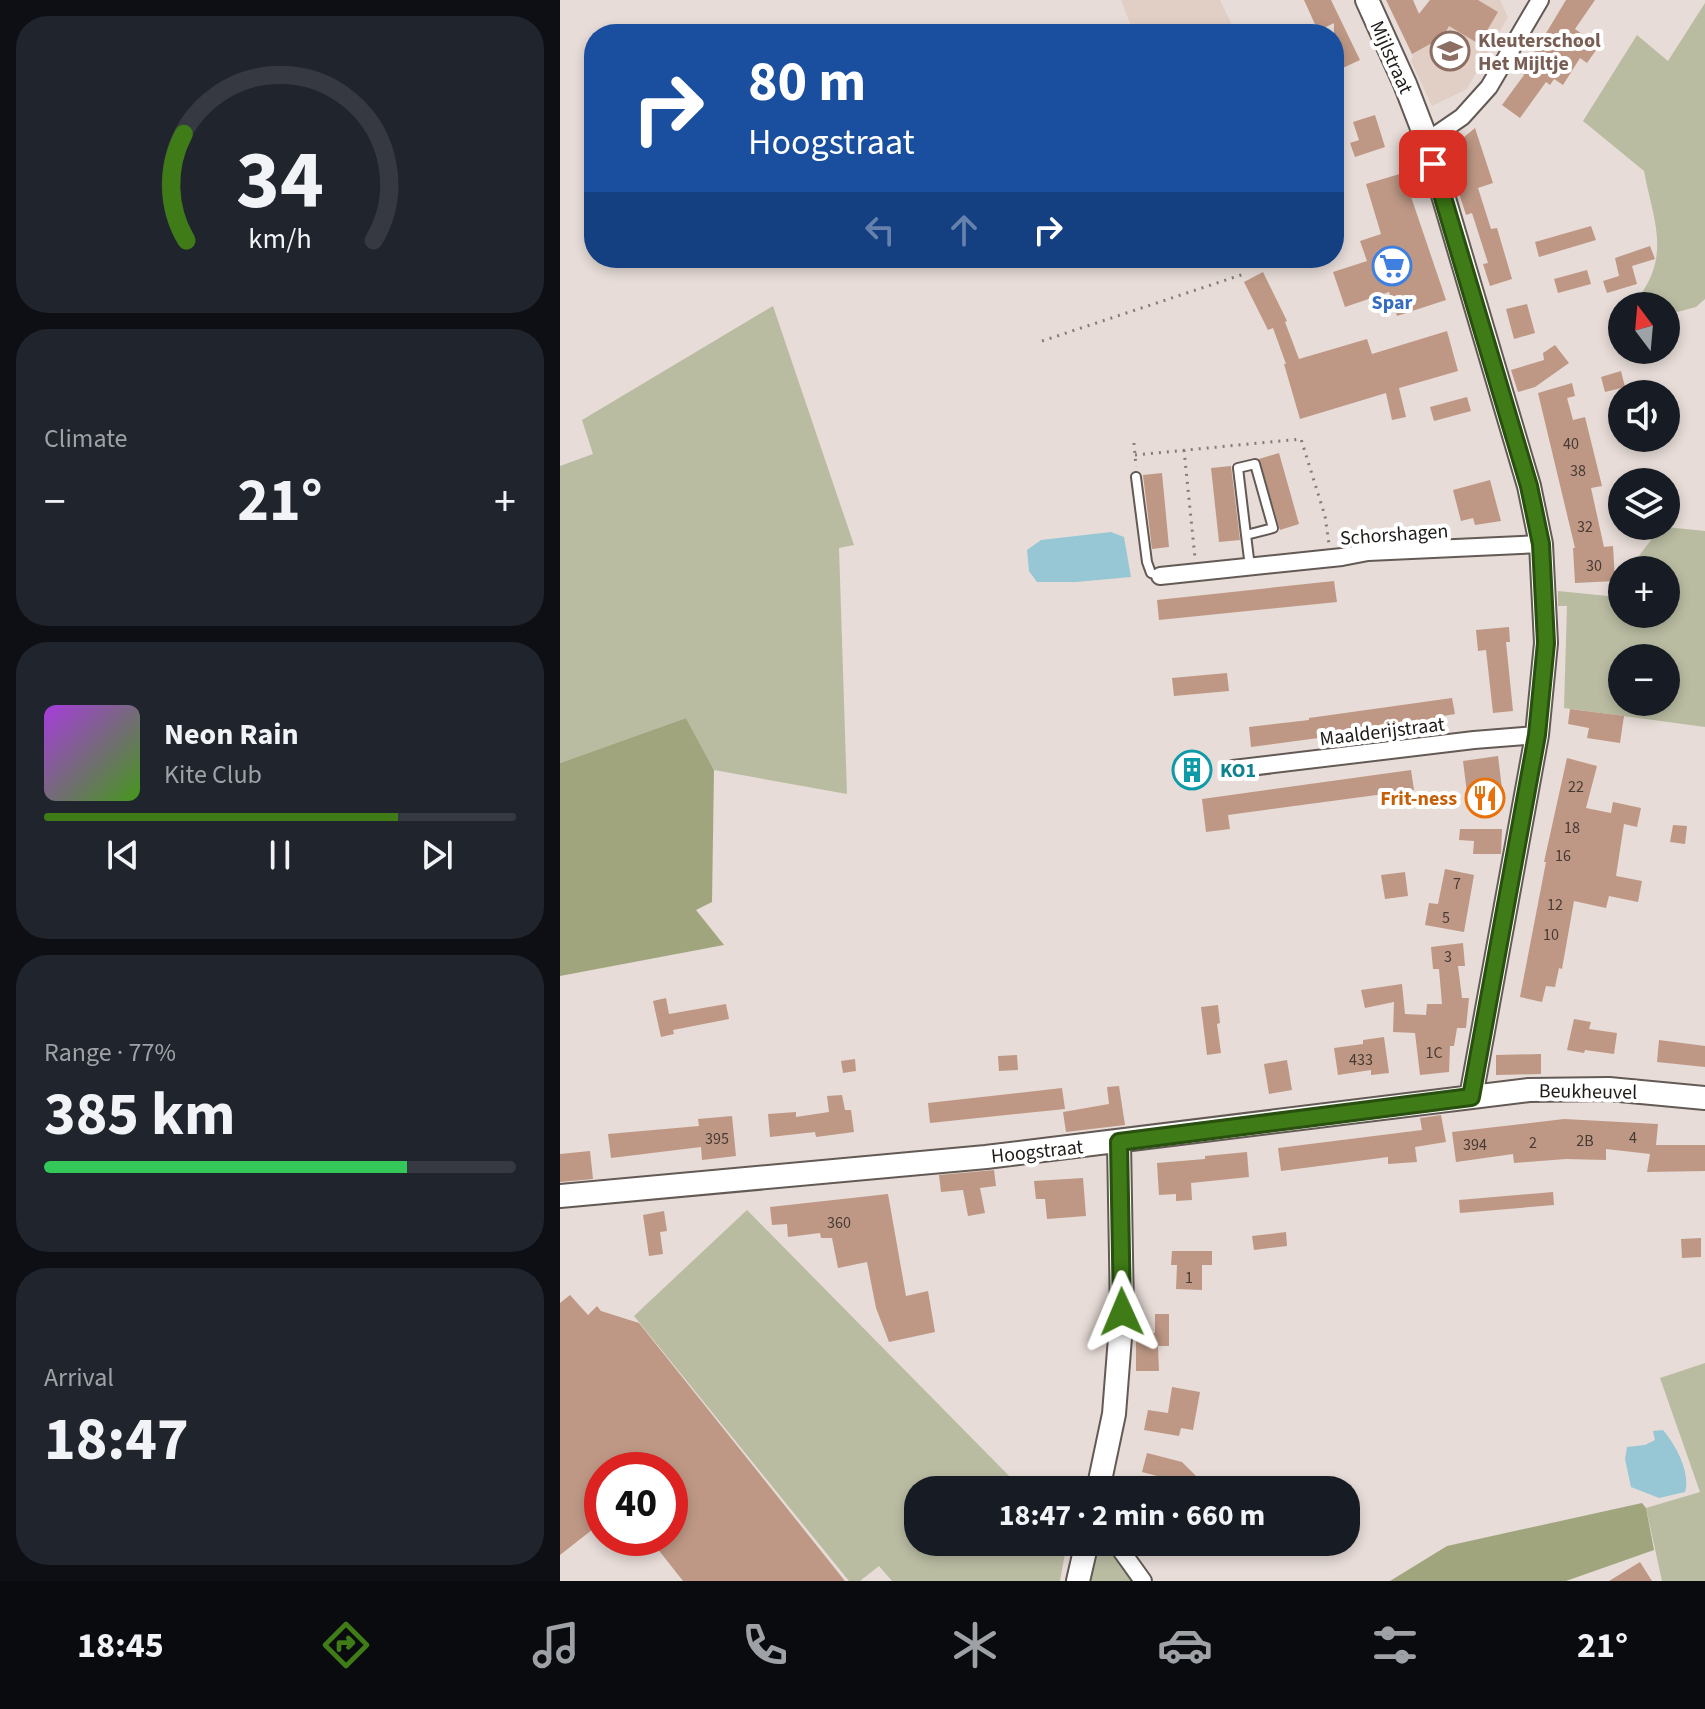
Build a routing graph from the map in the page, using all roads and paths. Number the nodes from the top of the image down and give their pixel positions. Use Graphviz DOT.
graph roads {
  1 [pos="1367,0"];
  2 [pos="1540,0"];
  3 [pos="1427,141"];
  4 [pos="1244,274"];
  5 [pos="1042,341"];
  6 [pos="1134,443"];
  7 [pos="1184,450"];
  8 [pos="1136,477"];
  9 [pos="1246,535"];
  10 [pos="1541,544"];
  11 [pos="1250,567"];
  12 [pos="1197,572"];
  13 [pos="1160,576"];
  14 [pos="1537,735"];
  15 [pos="1233,769"];
  16 [pos="1471,1097"];
  17 [pos="1705,1098"];
  18 [pos="1119,1142"];
  19 [pos="560,1196"];
  20 [pos="1101,1476"];
  21 [pos="1084,1556"];
  22 [pos="1125,1556"];
  23 [pos="1078,1581"];
  24 [pos="1143,1581"];
  1 -- 3 [label="street, Mijlstraat"];
  2 -- 3 [label="street"];
  3 -- 10 [label="street, Mijlstraat"];
  4 -- 5 [label="path"];
  6 -- 8 [label="path"];
  7 -- 12 [label="path"];
  8 -- 13 [label="lane, Schorshagen"];
  9 -- 9 [label="lane"];
  9 -- 11 [label="lane"];
  10 -- 11 [label="street, Schorshagen"];
  10 -- 14 [label="street, Mijlstraat"];
  11 -- 12 [label="street, Schorshagen"];
  12 -- 13 [label="street, Schorshagen"];
  14 -- 15 [label="street, Maalderijstraat"];
  14 -- 16 [label="street, Mijlstraat"];
  16 -- 17 [label="street, Beukheuvel"];
  16 -- 18 [label="street, Hoogstraat"];
  18 -- 19 [label="street, Hoogstraat"];
  18 -- 20 [label="street"];
  21 -- 23 [label="street"];
  22 -- 24 [label="street"];
}
